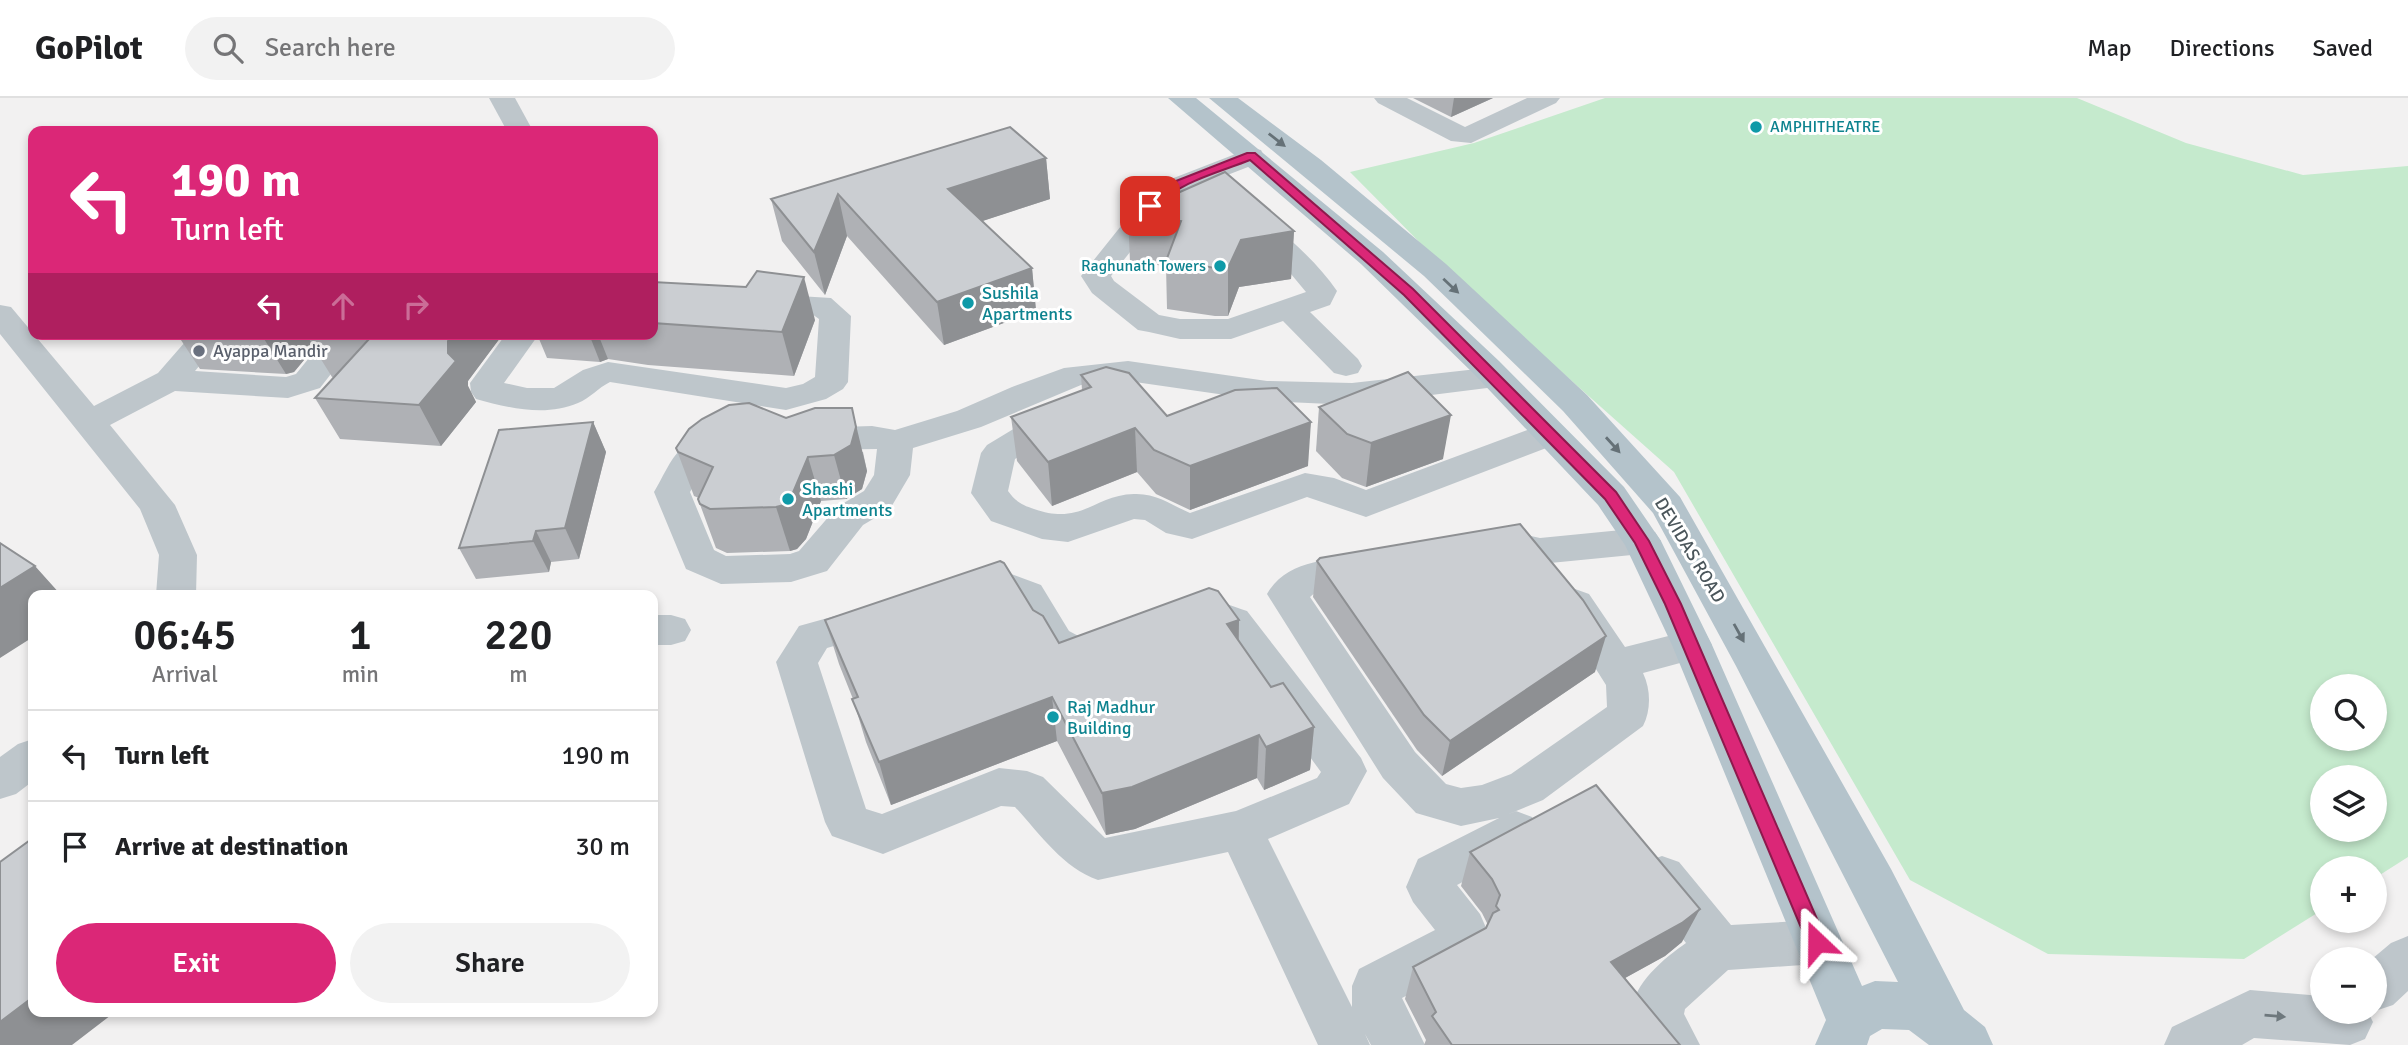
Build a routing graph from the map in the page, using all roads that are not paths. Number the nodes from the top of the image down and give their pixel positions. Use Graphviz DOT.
graph roads {
  1 [pos="502,98"];
  2 [pos="1181,98"];
  3 [pos="1222,98"];
  4 [pos="1387,98"];
  5 [pos="1534,100"];
  6 [pos="517,126"];
  7 [pos="1251,156"];
  8 [pos="1198,177"];
  9 [pos="658,296"];
  10 [pos="1288,308"];
  11 [pos="0,314"];
  12 [pos="205,340"];
  13 [pos="341,340"];
  14 [pos="519,340"];
  15 [pos="1346,366"];
  16 [pos="170,380"];
  17 [pos="1503,385"];
  18 [pos="1152,408"];
  19 [pos="1242,420"];
  20 [pos="90,422"];
  21 [pos="1429,422"];
  22 [pos="1550,434"];
  23 [pos="896,441"];
  24 [pos="1472,463"];
  25 [pos="1642,541"];
  26 [pos="1540,551"];
  27 [pos="1458,554"];
  28 [pos="1403,562"];
  29 [pos="176,590"];
  30 [pos="1153,629"];
  31 [pos="1103,645"];
  32 [pos="1692,645"];
  33 [pos="1615,665"];
  34 [pos="28,761"];
  35 [pos="0,781"];
  36 [pos="1578,799"];
  37 [pos="1241,830"];
  38 [pos="1634,843"];
  39 [pos="1817,942"];
  40 [pos="1720,948"];
  41 [pos="2408,959"];
  42 [pos="2387,981"];
  43 [pos="2310,1015"];
  44 [pos="1846,1032"];
  45 [pos="1956,1036"];
  46 [pos="1344,1045"];
  47 [pos="1399,1045"];
  48 [pos="1674,1045"];
  49 [pos="2190,1045"];
  1 -- 6 [label="street"];
  2 -- 7 [label="main road, DEVIDAS ROAD"];
  3 -- 45 [label="main road, DEVIDAS ROAD, one-way"];
  4 -- 5 [label="street"];
  7 -- 8 [label="street"];
  7 -- 17 [label="main road, DEVIDAS ROAD"];
  8 -- 10 [label="street"];
  8 -- 10 [label="street"];
  9 -- 14 [label="street"];
  10 -- 15 [label="street"];
  11 -- 20 [label="street"];
  12 -- 16 [label="street"];
  13 -- 16 [label="street"];
  16 -- 20 [label="street"];
  17 -- 21 [label="street"];
  17 -- 22 [label="main road, DEVIDAS ROAD"];
  17 -- 23 [label="street"];
  18 -- 24 [label="street"];
  19 -- 21 [label="street"];
  20 -- 29 [label="street"];
  21 -- 24 [label="street"];
  22 -- 24 [label="street"];
  22 -- 25 [label="main road, DEVIDAS ROAD"];
  23 -- 23 [label="street"];
  25 -- 26 [label="street"];
  25 -- 32 [label="main road, DEVIDAS ROAD"];
  26 -- 27 [label="street"];
  26 -- 33 [label="street"];
  28 -- 33 [label="street"];
  30 -- 37 [label="street"];
  31 -- 37 [label="street"];
  32 -- 33 [label="street"];
  32 -- 39 [label="main road, DEVIDAS ROAD"];
  34 -- 35 [label="street"];
  36 -- 47 [label="street"];
  37 -- 46 [label="street"];
  38 -- 40 [label="street"];
  39 -- 40 [label="street"];
  39 -- 44 [label="main road, DEVIDAS ROAD"];
  40 -- 48 [label="street"];
  41 -- 42 [label="street"];
  49 -- 43 [label="street, one-way"];
  44 -- 45 [label="main road"];
}
